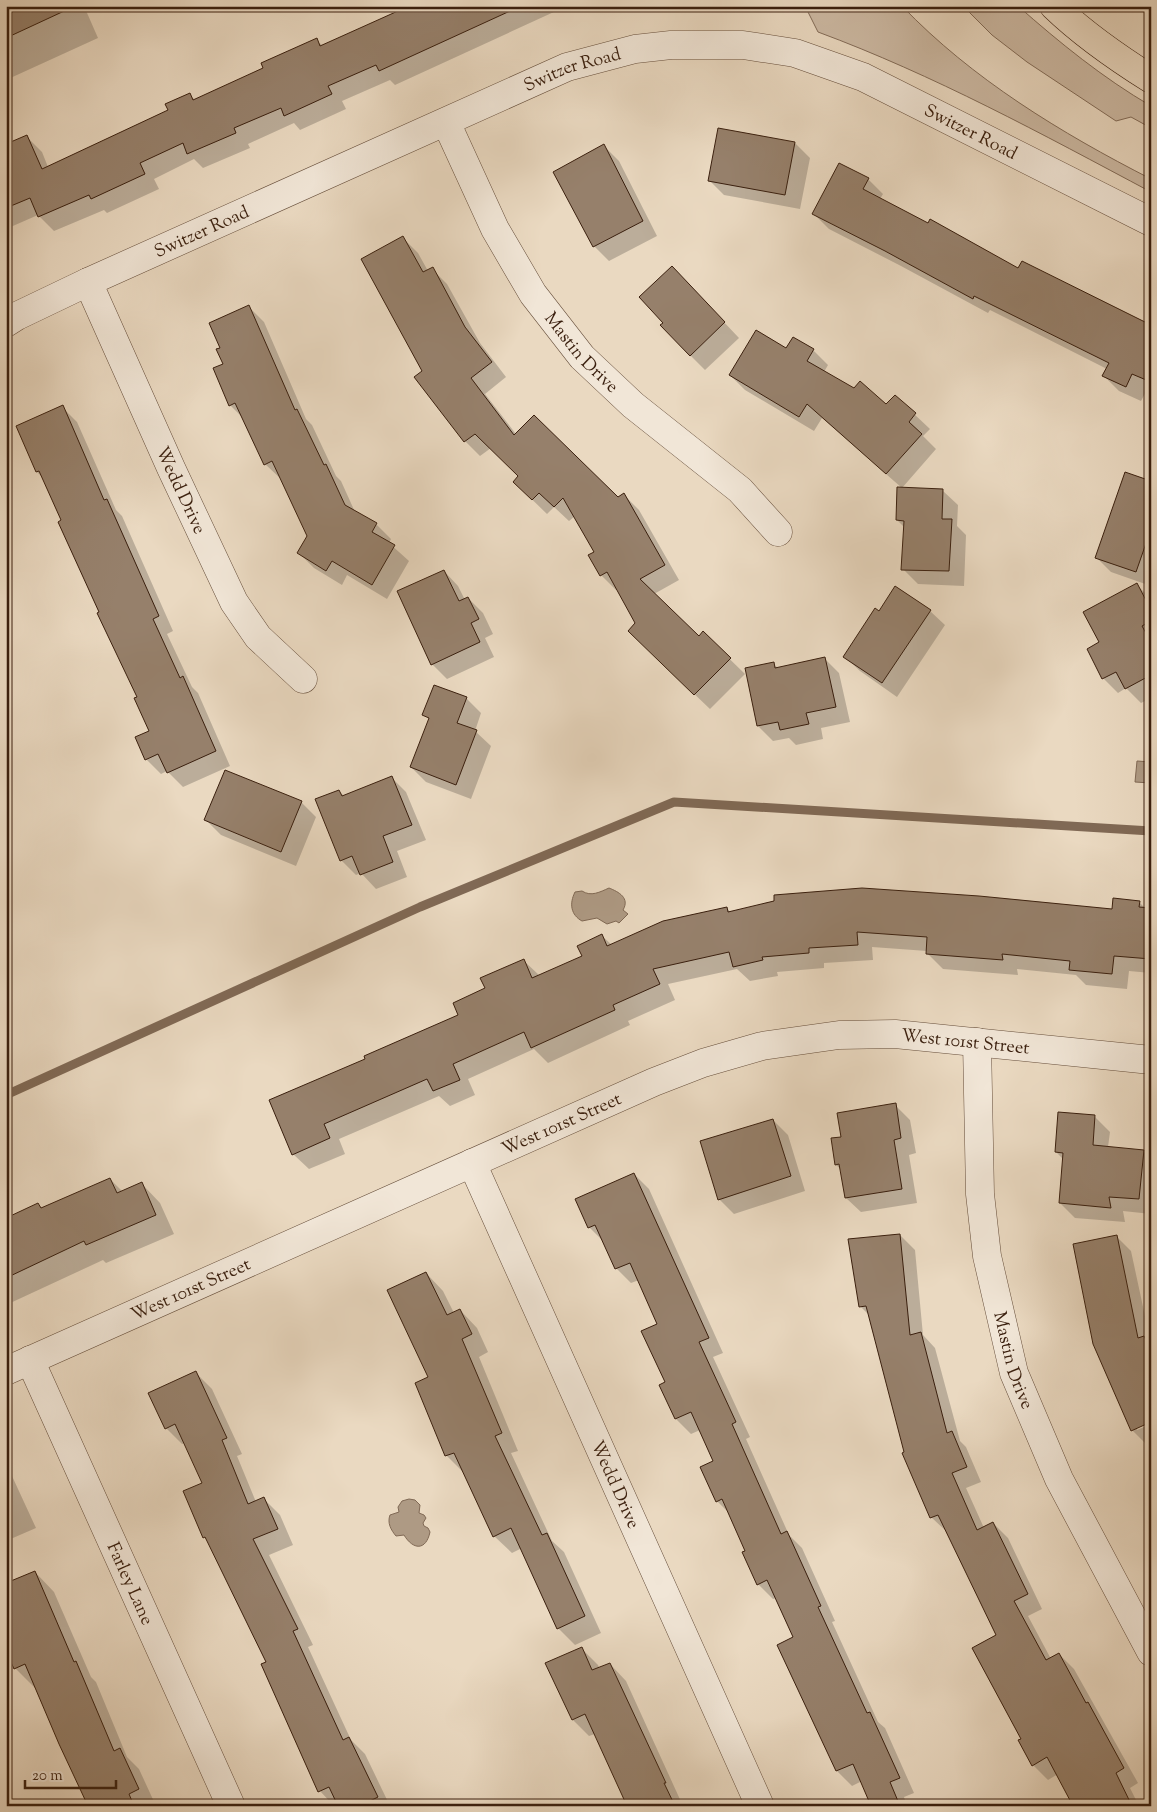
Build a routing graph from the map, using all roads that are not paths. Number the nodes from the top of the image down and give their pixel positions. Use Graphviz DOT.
graph roads {
  1 [pos="1054,6"];
  2 [pos="1151,79"];
  3 [pos="446,122"];
  4 [pos="1151,222"];
  5 [pos="88,282"];
  6 [pos="6,323"];
  7 [pos="778,532"];
  8 [pos="303,679"];
  9 [pos="977,1042"];
  10 [pos="1151,1060"];
  11 [pos="472,1163"];
  12 [pos="18,1366"];
  13 [pos="1151,1652"];
  14 [pos="231,1806"];
  15 [pos="760,1806"];
  1 -- 2 [label="highway"];
  3 -- 4 [label="street, Switzer Road"];
  3 -- 5 [label="street, Switzer Road"];
  3 -- 7 [label="street, Mastin Drive"];
  5 -- 6 [label="street, Switzer Road"];
  5 -- 8 [label="street, Wedd Drive"];
  9 -- 10 [label="street, West 101st Street"];
  9 -- 11 [label="street, West 101st Street"];
  9 -- 13 [label="street, Mastin Drive"];
  11 -- 12 [label="street, West 101st Street"];
  11 -- 15 [label="street, Wedd Drive"];
  12 -- 14 [label="street, Farley Lane"];
}
